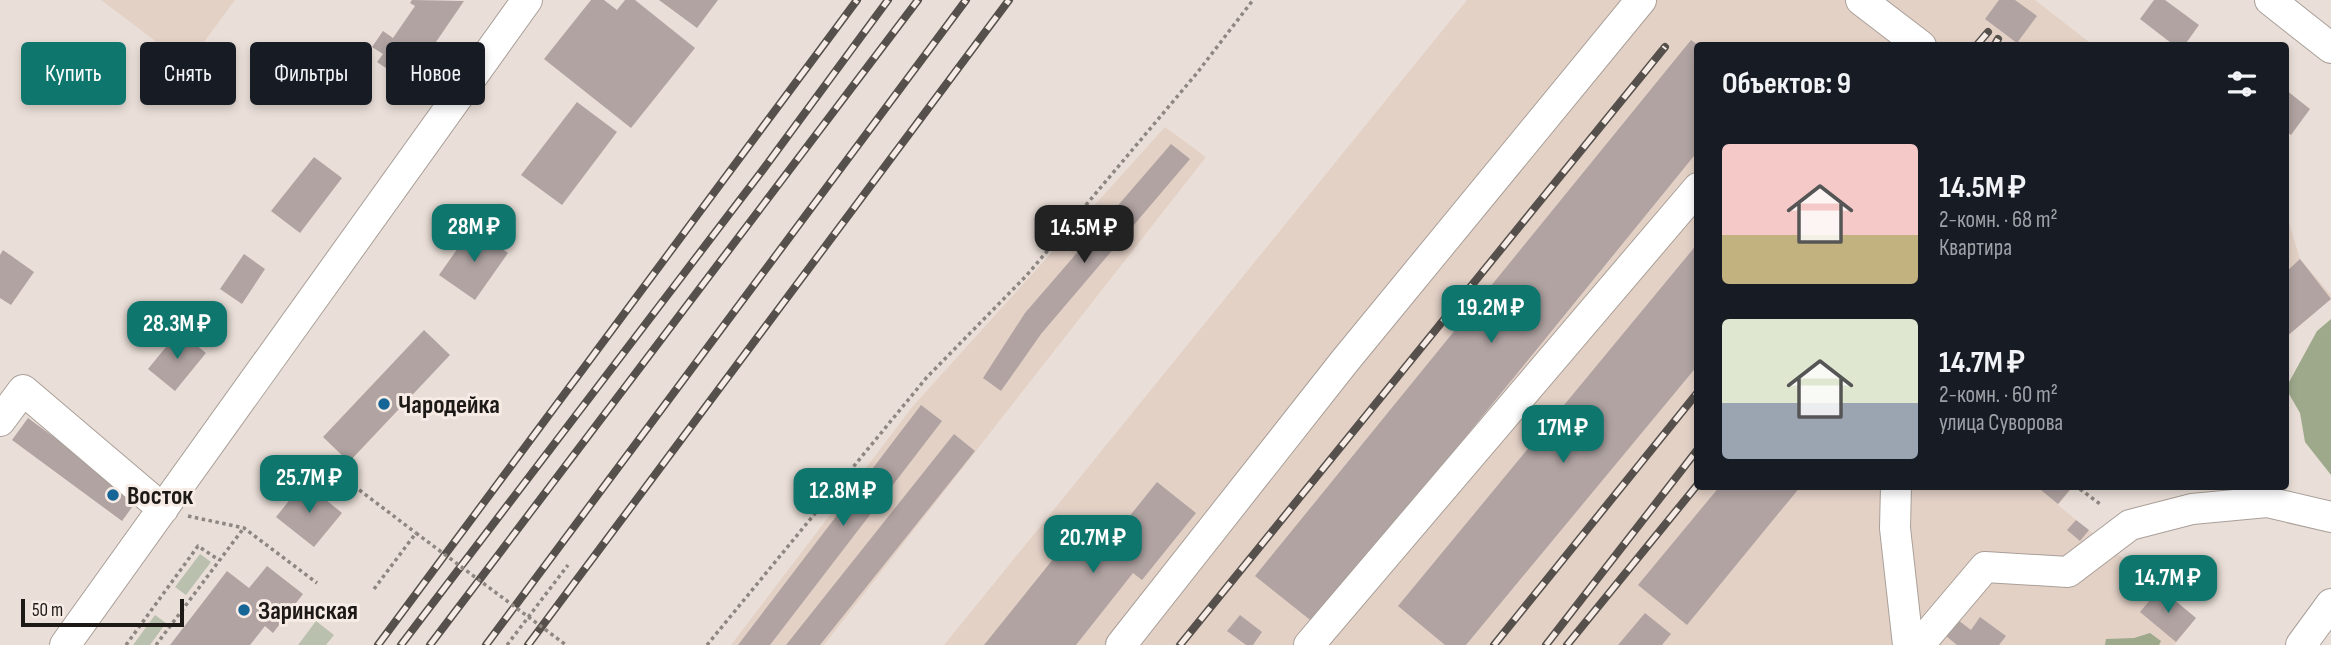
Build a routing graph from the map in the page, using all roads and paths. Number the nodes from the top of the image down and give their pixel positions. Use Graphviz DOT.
graph roads {
  1 [pos="527,0"];
  2 [pos="1254,0"];
  3 [pos="1641,0"];
  4 [pos="1861,0"];
  5 [pos="2270,0"];
  6 [pos="1916,42"];
  7 [pos="2331,48"];
  8 [pos="1694,193"];
  9 [pos="0,421"];
  10 [pos="337,473"];
  11 [pos="1896,490"];
  12 [pos="2081,490"];
  13 [pos="2101,504"];
  14 [pos="163,509"];
  15 [pos="2331,517"];
  16 [pos="244,528"];
  17 [pos="416,533"];
  18 [pos="219,560"];
  19 [pos="568,565"];
  20 [pos="317,583"];
  21 [pos="374,589"];
  22 [pos="2331,604"];
  23 [pos="528,617"];
  24 [pos="710,642"];
  25 [pos="65,645"];
  26 [pos="126,645"];
  27 [pos="156,645"];
  28 [pos="507,645"];
  29 [pos="566,645"];
  30 [pos="715,645"];
  31 [pos="1121,645"];
  32 [pos="1309,645"];
  33 [pos="1908,645"];
  34 [pos="1919,645"];
  35 [pos="2301,645"];
  1 -- 14 [label="street"];
  2 -- 24 [label="path"];
  3 -- 31 [label="street"];
  4 -- 6 [label="street"];
  5 -- 7 [label="street"];
  8 -- 32 [label="street"];
  9 -- 14 [label="street"];
  10 -- 17 [label="path"];
  11 -- 33 [label="street"];
  12 -- 13 [label="path"];
  14 -- 16 [label="path"];
  14 -- 25 [label="street"];
  15 -- 34 [label="street"];
  16 -- 18 [label="path"];
  16 -- 20 [label="path"];
  17 -- 21 [label="path, bridge"];
  17 -- 23 [label="path, bridge"];
  18 -- 26 [label="path"];
  18 -- 27 [label="path"];
  19 -- 23 [label="path"];
  22 -- 35 [label="street"];
  23 -- 28 [label="path"];
  23 -- 29 [label="path, bridge"];
  24 -- 30 [label="path"];
}
